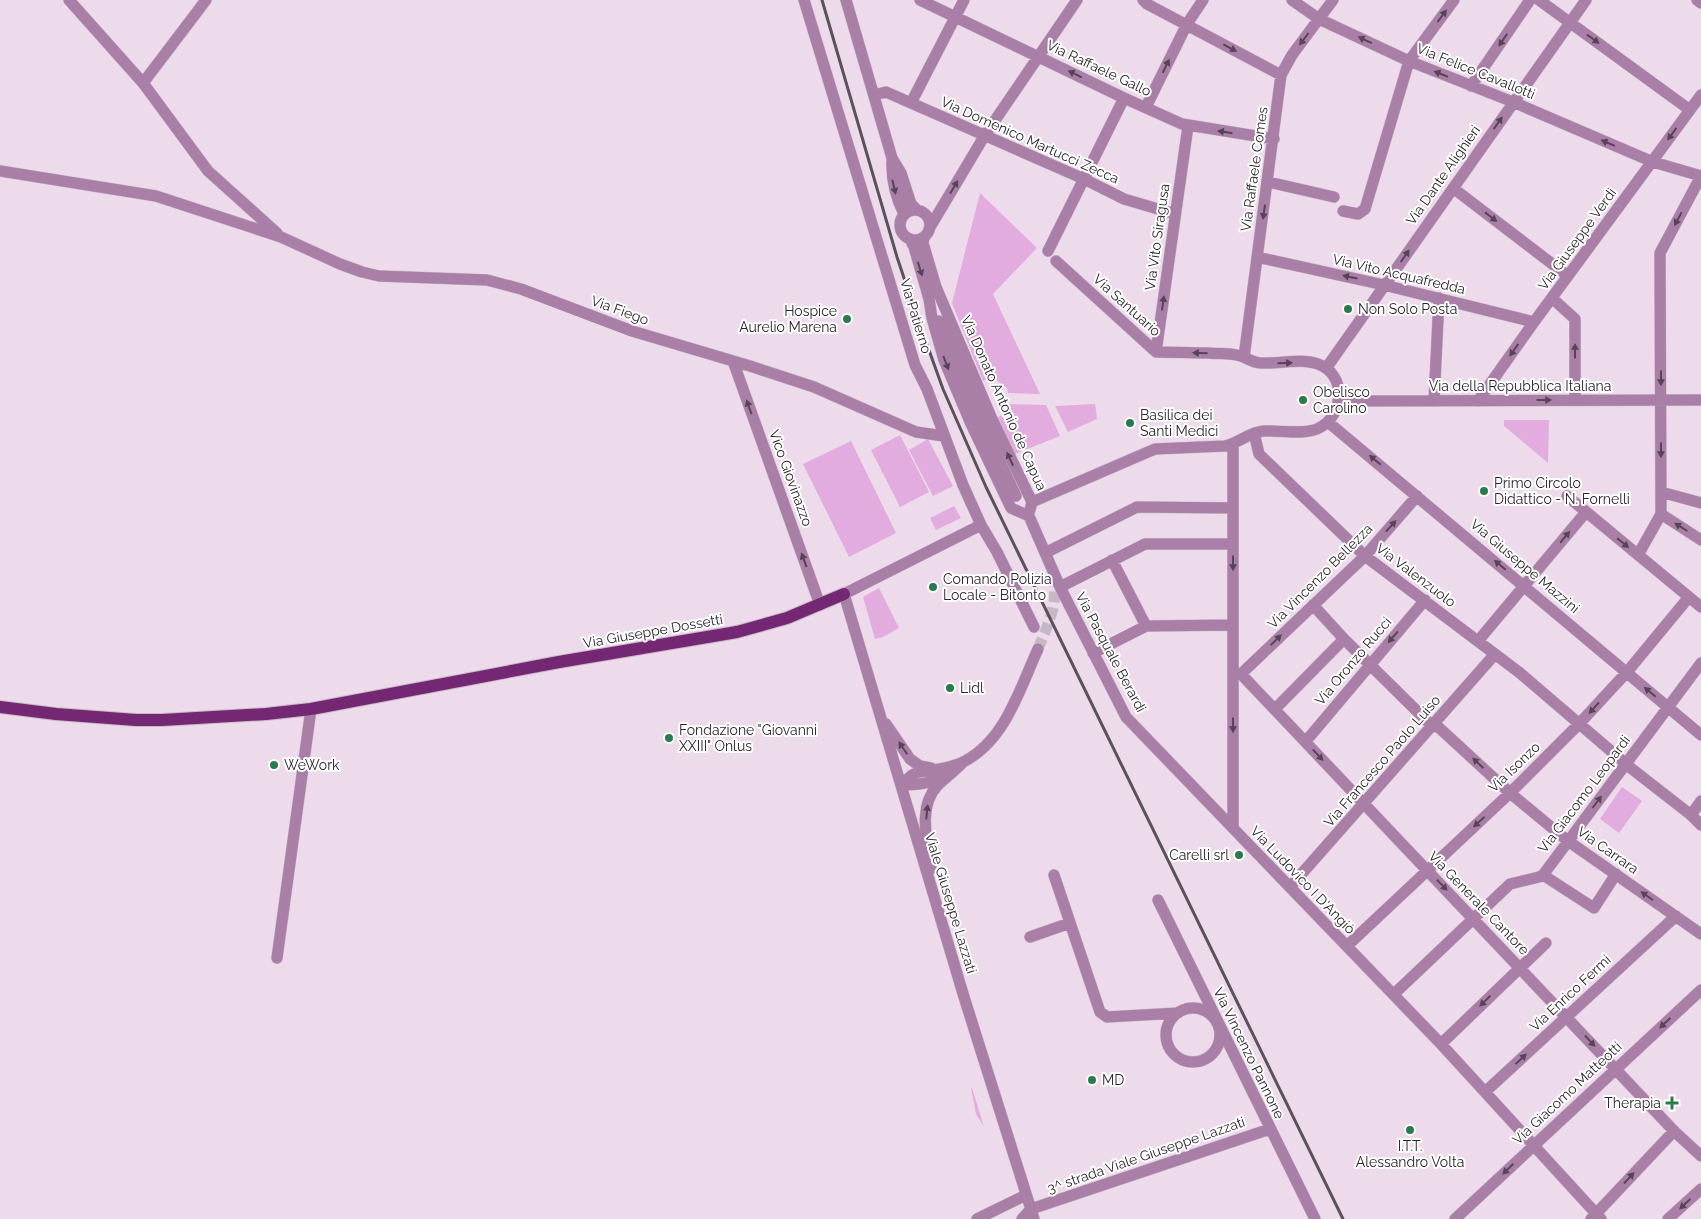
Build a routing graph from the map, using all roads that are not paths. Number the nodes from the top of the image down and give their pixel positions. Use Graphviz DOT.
graph roads {
  1 [pos="69,0"];
  2 [pos="206,0"];
  3 [pos="804,0"];
  4 [pos="846,0"];
  5 [pos="920,0"];
  6 [pos="964,0"];
  7 [pos="1077,0"];
  8 [pos="1143,0"];
  9 [pos="1202,0"];
  10 [pos="1292,0"];
  11 [pos="1333,0"];
  12 [pos="1454,0"];
  13 [pos="1530,0"];
  14 [pos="1540,0"];
  15 [pos="1586,0"];
  16 [pos="1697,0"];
  17 [pos="1701,3"];
  18 [pos="956,17"];
  19 [pos="1319,19"];
  20 [pos="1570,22"];
  21 [pos="1187,24"];
  22 [pos="1040,57"];
  23 [pos="1409,61"];
  24 [pos="1281,76"];
  25 [pos="143,83"];
  26 [pos="1471,86"];
  27 [pos="1701,95"];
  28 [pos="874,96"];
  29 [pos="1124,98"];
  30 [pos="1513,102"];
  31 [pos="911,103"];
  32 [pos="1146,107"];
  33 [pos="1690,110"];
  34 [pos="1188,126"];
  35 [pos="985,136"];
  36 [pos="1274,139"];
  37 [pos="892,158"];
  38 [pos="1653,162"];
  39 [pos="0,171"];
  40 [pos="1701,176"];
  41 [pos="1084,179"];
  42 [pos="1268,182"];
  43 [pos="1453,188"];
  44 [pos="1334,197"];
  45 [pos="917,210"];
  46 [pos="1343,211"];
  47 [pos="904,214"];
  48 [pos="1175,214"];
  49 [pos="927,233"];
  50 [pos="282,237"];
  51 [pos="910,239"];
  52 [pos="1048,251"];
  53 [pos="1257,257"];
  54 [pos="1056,261"];
  55 [pos="1568,276"];
  56 [pos="1384,285"];
  57 [pos="936,288"];
  58 [pos="1439,298"];
  59 [pos="1552,298"];
  60 [pos="929,299"];
  61 [pos="1534,322"];
  62 [pos="951,348"];
  63 [pos="1156,352"];
  64 [pos="1244,357"];
  65 [pos="733,361"];
  66 [pos="1327,368"];
  67 [pos="1576,400"];
  68 [pos="1701,400"];
  69 [pos="1338,401"];
  70 [pos="1434,401"];
  71 [pos="1478,401"];
  72 [pos="1661,401"];
  73 [pos="1328,422"];
  74 [pos="1254,433"];
  75 [pos="944,436"];
  76 [pos="1233,444"];
  77 [pos="1661,492"];
  78 [pos="1016,496"];
  79 [pos="1418,496"];
  80 [pos="1567,496"];
  81 [pos="1032,502"];
  82 [pos="1701,503"];
  83 [pos="1233,508"];
  84 [pos="1586,512"];
  85 [pos="1661,514"];
  86 [pos="1029,516"];
  87 [pos="981,525"];
  88 [pos="1701,540"];
  89 [pos="1233,544"];
  90 [pos="1045,553"];
  91 [pos="1638,555"];
  92 [pos="1365,556"];
  93 [pos="1112,560"];
  94 [pos="1524,585"];
  95 [pos="1060,587"];
  96 [pos="844,594"];
  97 [pos="1690,597"];
  98 [pos="1424,600"];
  99 [pos="820,605"];
  100 [pos="1313,605"];
  101 [pos="1701,607"];
  102 [pos="1233,625"];
  103 [pos="1146,626"];
  104 [pos="1034,627"];
  105 [pos="1344,639"];
  106 [pos="1478,641"];
  107 [pos="1038,649"];
  108 [pos="1093,653"];
  109 [pos="1495,654"];
  110 [pos="1701,663"];
  111 [pos="1369,664"];
  112 [pos="1627,672"];
  113 [pos="1237,674"];
  114 [pos="0,707"];
  115 [pos="1668,707"];
  116 [pos="311,709"];
  117 [pos="1275,709"];
  118 [pos="879,714"];
  119 [pos="1579,724"];
  120 [pos="1434,725"];
  121 [pos="1701,735"];
  122 [pos="1306,741"];
  123 [pos="964,761"];
  124 [pos="1626,764"];
  125 [pos="936,770"];
  126 [pos="901,785"];
  127 [pos="1510,794"];
  128 [pos="1701,801"];
  129 [pos="1364,804"];
  130 [pos="1691,815"];
  131 [pos="1701,825"];
  132 [pos="1233,828"];
  133 [pos="1568,841"];
  134 [pos="1427,870"];
  135 [pos="1616,874"];
  136 [pos="1054,875"];
  137 [pos="1543,875"];
  138 [pos="1290,887"];
  139 [pos="933,895"];
  140 [pos="1158,900"];
  141 [pos="1676,916"];
  142 [pos="1474,918"];
  143 [pos="1070,923"];
  144 [pos="1701,934"];
  145 [pos="1030,936"];
  146 [pos="1546,943"];
  147 [pos="1347,946"];
  148 [pos="276,958"];
  149 [pos="1520,967"];
  150 [pos="1701,990"];
  151 [pos="1394,994"];
  152 [pos="1178,1013"];
  153 [pos="1566,1016"];
  154 [pos="1217,1022"];
  155 [pos="1441,1044"];
  156 [pos="1615,1069"];
  157 [pos="1485,1092"];
  158 [pos="1270,1129"];
  159 [pos="1674,1131"];
  160 [pos="1532,1145"];
  161 [pos="1701,1156"];
  162 [pos="1701,1189"];
  163 [pos="1026,1195"];
  164 [pos="1032,1214"];
  165 [pos="1596,1217"];
  166 [pos="977,1219"];
  167 [pos="1022,1219"];
  168 [pos="1315,1219"];
  169 [pos="1455,1219"];
  170 [pos="1668,1219"];
  1 -- 25 [label="street"];
  2 -- 25 [label="street"];
  3 -- 75 [label="street, Via Patierno"];
  4 -- 28 [label="street, Via Donato Antonio de Capua"];
  5 -- 18 [label="street, Via Raffaele Gallo"];
  6 -- 18 [label="street"];
  7 -- 22 [label="street"];
  8 -- 21 [label="street"];
  9 -- 21 [label="street"];
  10 -- 19 [label="street, Via Felice Cavallotti"];
  11 -- 19 [label="street, Via Raffaele Comes"];
  23 -- 12 [label="street, one-way"];
  13 -- 26 [label="street, one-way"];
  14 -- 20 [label="street"];
  15 -- 20 [label="street, Via Dante Alighieri"];
  16 -- 17 [label="street"];
  18 -- 22 [label="street, Via Raffaele Gallo"];
  18 -- 31 [label="street"];
  23 -- 19 [label="street, Via Felice Cavallotti, one-way"];
  19 -- 24 [label="street, Via Raffaele Comes, one-way"];
  20 -- 30 [label="street, Via Dante Alighieri"];
  20 -- 33 [label="street, one-way"];
  21 -- 24 [label="street, one-way"];
  32 -- 21 [label="street, one-way"];
  29 -- 22 [label="street, Via Raffaele Gallo, one-way"];
  22 -- 35 [label="street"];
  26 -- 23 [label="street, Via Felice Cavallotti, one-way"];
  23 -- 46 [label="street"];
  24 -- 36 [label="street, Via Raffaele Comes"];
  25 -- 50 [label="street"];
  26 -- 30 [label="street, Via Felice Cavallotti"];
  27 -- 33 [label="street, Via Giuseppe Verdi"];
  28 -- 31 [label="street, Via Domenico Martucci Zecca"];
  28 -- 37 [label="street, Via Donato Antonio de Capua"];
  29 -- 32 [label="street, Via Raffaele Gallo"];
  29 -- 41 [label="street"];
  38 -- 30 [label="street, Via Felice Cavallotti, one-way"];
  43 -- 30 [label="street, Via Dante Alighieri, one-way"];
  31 -- 35 [label="street, Via Domenico Martucci Zecca"];
  32 -- 34 [label="street, Via Raffaele Gallo"];
  33 -- 38 [label="street, Via Giuseppe Verdi, one-way"];
  36 -- 34 [label="street, Via Raffaele Gallo, one-way"];
  34 -- 48 [label="street, Via Vito Siragusa"];
  35 -- 41 [label="street, Via Domenico Martucci Zecca"];
  49 -- 35 [label="street, one-way"];
  36 -- 42 [label="street, Via Raffaele Comes"];
  37 -- 45 [label="street, Via Donato Antonio de Capua"];
  37 -- 47 [label="street, Via Donato Antonio de Capua, one-way"];
  38 -- 40 [label="street, Via Felice Cavallotti"];
  38 -- 55 [label="street, Via Giuseppe Verdi"];
  39 -- 50 [label="street"];
  40 -- 72 [label="street, one-way"];
  41 -- 48 [label="street, Via Domenico Martucci Zecca"];
  41 -- 52 [label="street"];
  42 -- 44 [label="street"];
  42 -- 53 [label="street, Via Raffaele Comes, one-way"];
  43 -- 55 [label="street, one-way"];
  56 -- 43 [label="street, Via Dante Alighieri, one-way"];
  45 -- 47 [label="street"];
  45 -- 49 [label="street, Via Donato Antonio de Capua"];
  47 -- 51 [label="street, Via Donato Antonio de Capua"];
  63 -- 48 [label="street, Via Vito Siragusa, one-way"];
  49 -- 51 [label="street"];
  49 -- 57 [label="street, Via Donato Antonio de Capua"];
  50 -- 65 [label="street, Via Fiego"];
  51 -- 60 [label="street, Via Donato Antonio de Capua, one-way"];
  56 -- 53 [label="street, Via Vito Acquafredda, one-way"];
  53 -- 64 [label="street, Via Raffaele Comes"];
  54 -- 63 [label="street, Via Santuario"];
  55 -- 59 [label="street, Via Giuseppe Verdi"];
  56 -- 58 [label="street, Via Vito Acquafredda"];
  56 -- 66 [label="street, Via Dante Alighieri"];
  57 -- 62 [label="street"];
  81 -- 57 [label="street, Via Donato Antonio de Capua, one-way"];
  58 -- 61 [label="street, Via Vito Acquafredda"];
  58 -- 70 [label="street"];
  59 -- 61 [label="street, Via Giuseppe Verdi"];
  67 -- 59 [label="street, one-way"];
  60 -- 62 [label="street"];
  60 -- 86 [label="street, Via Donato Antonio de Capua, one-way"];
  61 -- 71 [label="street, Via Giuseppe Verdi, one-way"];
  62 -- 78 [label="street"];
  64 -- 63 [label="street, Via Santuario, one-way"];
  64 -- 66 [label="street, Via Santuario, one-way"];
  65 -- 75 [label="street, Via Fiego"];
  99 -- 65 [label="street, Vico Giovinazzo, one-way"];
  66 -- 69 [label="street"];
  71 -- 67 [label="street, Via della Repubblica Italiana, one-way"];
  67 -- 72 [label="street, Via della Repubblica Italiana"];
  68 -- 72 [label="street, Via della Repubblica Italiana"];
  69 -- 70 [label="street, Via della Repubblica Italiana"];
  69 -- 73 [label="street"];
  70 -- 71 [label="street, Via della Repubblica Italiana"];
  72 -- 77 [label="street, one-way"];
  73 -- 74 [label="street"];
  79 -- 73 [label="street, Via Giuseppe Mazzini, one-way"];
  74 -- 76 [label="street"];
  74 -- 92 [label="street, Via Valenzuolo"];
  75 -- 87 [label="street, Via Patierno"];
  76 -- 81 [label="street"];
  76 -- 83 [label="street, Via Ludovico I D'Angiò"];
  77 -- 82 [label="street"];
  77 -- 85 [label="street"];
  92 -- 79 [label="street, Via Vincenzo Bellezza, one-way"];
  94 -- 79 [label="street, Via Giuseppe Mazzini, one-way"];
  80 -- 84 [label="street"];
  81 -- 86 [label="street, Via Donato Antonio de Capua"];
  83 -- 89 [label="street, Via Ludovico I D'Angiò"];
  83 -- 90 [label="street"];
  84 -- 91 [label="street, one-way"];
  94 -- 84 [label="street, one-way"];
  88 -- 85 [label="street, one-way"];
  85 -- 91 [label="street"];
  86 -- 90 [label="street, Via Pasquale Berardi"];
  87 -- 96 [label="street, Via Giuseppe Dossetti"];
  87 -- 104 [label="street, Via Patierno"];
  89 -- 93 [label="street"];
  89 -- 102 [label="street, Via Ludovico I D'Angiò, one-way"];
  90 -- 95 [label="street, Via Pasquale Berardi"];
  91 -- 97 [label="street"];
  92 -- 98 [label="street, Via Valenzuolo"];
  92 -- 100 [label="street, Via Vincenzo Bellezza"];
  93 -- 95 [label="street"];
  93 -- 103 [label="street"];
  94 -- 106 [label="street"];
  94 -- 112 [label="street, Via Giuseppe Mazzini"];
  95 -- 108 [label="street, Via Pasquale Berardi"];
  96 -- 99 [label="main road, Via Giuseppe Dossetti"];
  96 -- 118 [label="street, Viale Giuseppe Lazzati"];
  97 -- 101 [label="street"];
  97 -- 112 [label="street, Via Isonzo"];
  98 -- 106 [label="street, Via Valenzuolo"];
  98 -- 111 [label="street, Via Oronzo Rucci, one-way"];
  99 -- 116 [label="main road, Via Giuseppe Dossetti"];
  100 -- 105 [label="street, Via Carrara"];
  113 -- 100 [label="street, Via Vincenzo Bellezza, one-way"];
  102 -- 103 [label="street"];
  102 -- 113 [label="street, Via Ludovico I D'Angiò"];
  103 -- 108 [label="street"];
  105 -- 111 [label="street, Via Carrara"];
  105 -- 117 [label="street"];
  106 -- 109 [label="street, Via Valenzuolo"];
  107 -- 123 [label="street"];
  108 -- 132 [label="street, Via Pasquale Berardi"];
  109 -- 119 [label="street, Via Valenzuolo"];
  109 -- 120 [label="street, Via Francesco Paolo Luiso"];
  110 -- 115 [label="street, Via Giacomo Leopardi"];
  111 -- 120 [label="street, Via Carrara"];
  111 -- 122 [label="street, Via Oronzo Rucci"];
  115 -- 112 [label="street, Via Giuseppe Mazzini, one-way"];
  112 -- 119 [label="street, Via Isonzo, one-way"];
  113 -- 117 [label="street, Via Generale Cantore"];
  113 -- 132 [label="street, Via Ludovico I D'Angiò, one-way"];
  114 -- 116 [label="main road, Via Giuseppe Dossetti"];
  115 -- 121 [label="street, Via Giuseppe Mazzini"];
  115 -- 124 [label="street, Via Giacomo Leopardi"];
  116 -- 148 [label="street"];
  117 -- 122 [label="street, Via Generale Cantore"];
  125 -- 118 [label="street, one-way"];
  118 -- 126 [label="street, Viale Giuseppe Lazzati"];
  119 -- 124 [label="street, Via Valenzuolo"];
  119 -- 127 [label="street, Via Isonzo"];
  127 -- 120 [label="street, Via Carrara, one-way"];
  120 -- 129 [label="street, Via Francesco Paolo Luiso"];
  122 -- 129 [label="street, Via Generale Cantore, one-way"];
  123 -- 125 [label="street"];
  123 -- 126 [label="street"];
  139 -- 123 [label="street, one-way"];
  124 -- 130 [label="street, Via Valenzuolo"];
  133 -- 124 [label="street, Via Giacomo Leopardi, one-way"];
  125 -- 126 [label="street"];
  126 -- 139 [label="street, Viale Giuseppe Lazzati"];
  127 -- 133 [label="street, Via Carrara"];
  127 -- 134 [label="street, Via Isonzo, one-way"];
  128 -- 130 [label="street"];
  129 -- 134 [label="street, Via Generale Cantore"];
  129 -- 138 [label="street, Via Francesco Paolo Luiso"];
  130 -- 131 [label="street, Via Valenzuolo"];
  132 -- 138 [label="street, Via Ludovico I D'Angiò"];
  133 -- 135 [label="street, Via Carrara"];
  133 -- 137 [label="street, Via Giacomo Leopardi"];
  134 -- 142 [label="street, Via Generale Cantore, one-way"];
  134 -- 147 [label="street, Via Isonzo"];
  135 -- 137 [label="street"];
  141 -- 135 [label="street, Via Carrara, one-way"];
  136 -- 143 [label="street"];
  137 -- 142 [label="street, Via Giacomo Leopardi"];
  138 -- 147 [label="street, Via Ludovico I D'Angiò"];
  139 -- 163 [label="street, Viale Giuseppe Lazzati"];
  140 -- 154 [label="street, Via Vincenzo Pannone"];
  141 -- 144 [label="street, Via Carrara"];
  141 -- 153 [label="street, Via Enrico Fermi"];
  142 -- 149 [label="street, Via Generale Cantore"];
  142 -- 151 [label="street, Via Giacomo Leopardi"];
  143 -- 145 [label="street"];
  143 -- 152 [label="street"];
  146 -- 149 [label="street"];
  147 -- 151 [label="street, Via Ludovico I D'Angiò"];
  149 -- 153 [label="street, Via Generale Cantore"];
  149 -- 155 [label="street, one-way"];
  150 -- 156 [label="street, Via Giacomo Matteotti, one-way"];
  151 -- 155 [label="street, Via Ludovico I D'Angiò"];
  152 -- 154 [label="street"];
  152 -- 154 [label="street"];
  153 -- 156 [label="street, Via Generale Cantore, one-way"];
  157 -- 153 [label="street, Via Enrico Fermi, one-way"];
  154 -- 158 [label="street, Via Vincenzo Pannone"];
  155 -- 157 [label="street, Via Ludovico I D'Angiò"];
  156 -- 159 [label="street, Via Generale Cantore"];
  156 -- 160 [label="street, Via Giacomo Matteotti"];
  157 -- 160 [label="street, Via Ludovico I D'Angiò"];
  158 -- 164 [label="street, 3^ strada Viale Giuseppe Lazzati"];
  158 -- 168 [label="street, Via Vincenzo Pannone"];
  159 -- 161 [label="street, Via Generale Cantore"];
  165 -- 159 [label="street, one-way"];
  160 -- 165 [label="street, Via Ludovico I D'Angiò"];
  160 -- 169 [label="street, Via Giacomo Matteotti, one-way"];
  162 -- 170 [label="street, one-way"];
  163 -- 164 [label="street, Viale Giuseppe Lazzati"];
  163 -- 166 [label="street"];
  164 -- 167 [label="street"];
}
